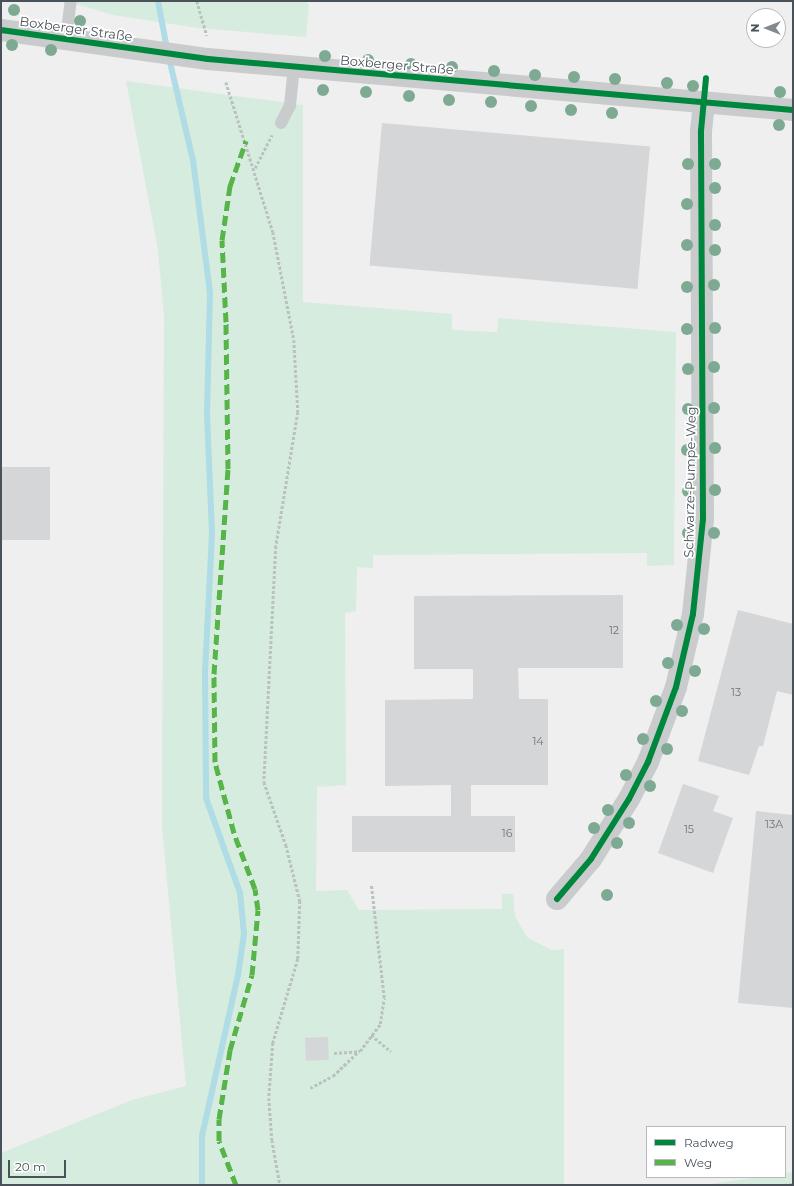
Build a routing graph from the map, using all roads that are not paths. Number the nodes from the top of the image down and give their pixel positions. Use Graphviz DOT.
graph roads {
  1 [pos="71,1"];
  2 [pos="1,30"];
  3 [pos="66,39"];
  4 [pos="294,67"];
  5 [pos="704,102"];
  6 [pos="793,110"];
  7 [pos="281,122"];
  8 [pos="557,899"];
  1 -- 3 [label="lane"];
  2 -- 3 [label="street, Boxberger Straße"];
  3 -- 4 [label="street, Boxberger Straße"];
  4 -- 5 [label="street, Boxberger Straße"];
  4 -- 7 [label="lane"];
  5 -- 6 [label="street, Boxberger Straße"];
  5 -- 8 [label="street, Schwarze-Pumpe-Weg"];
}
